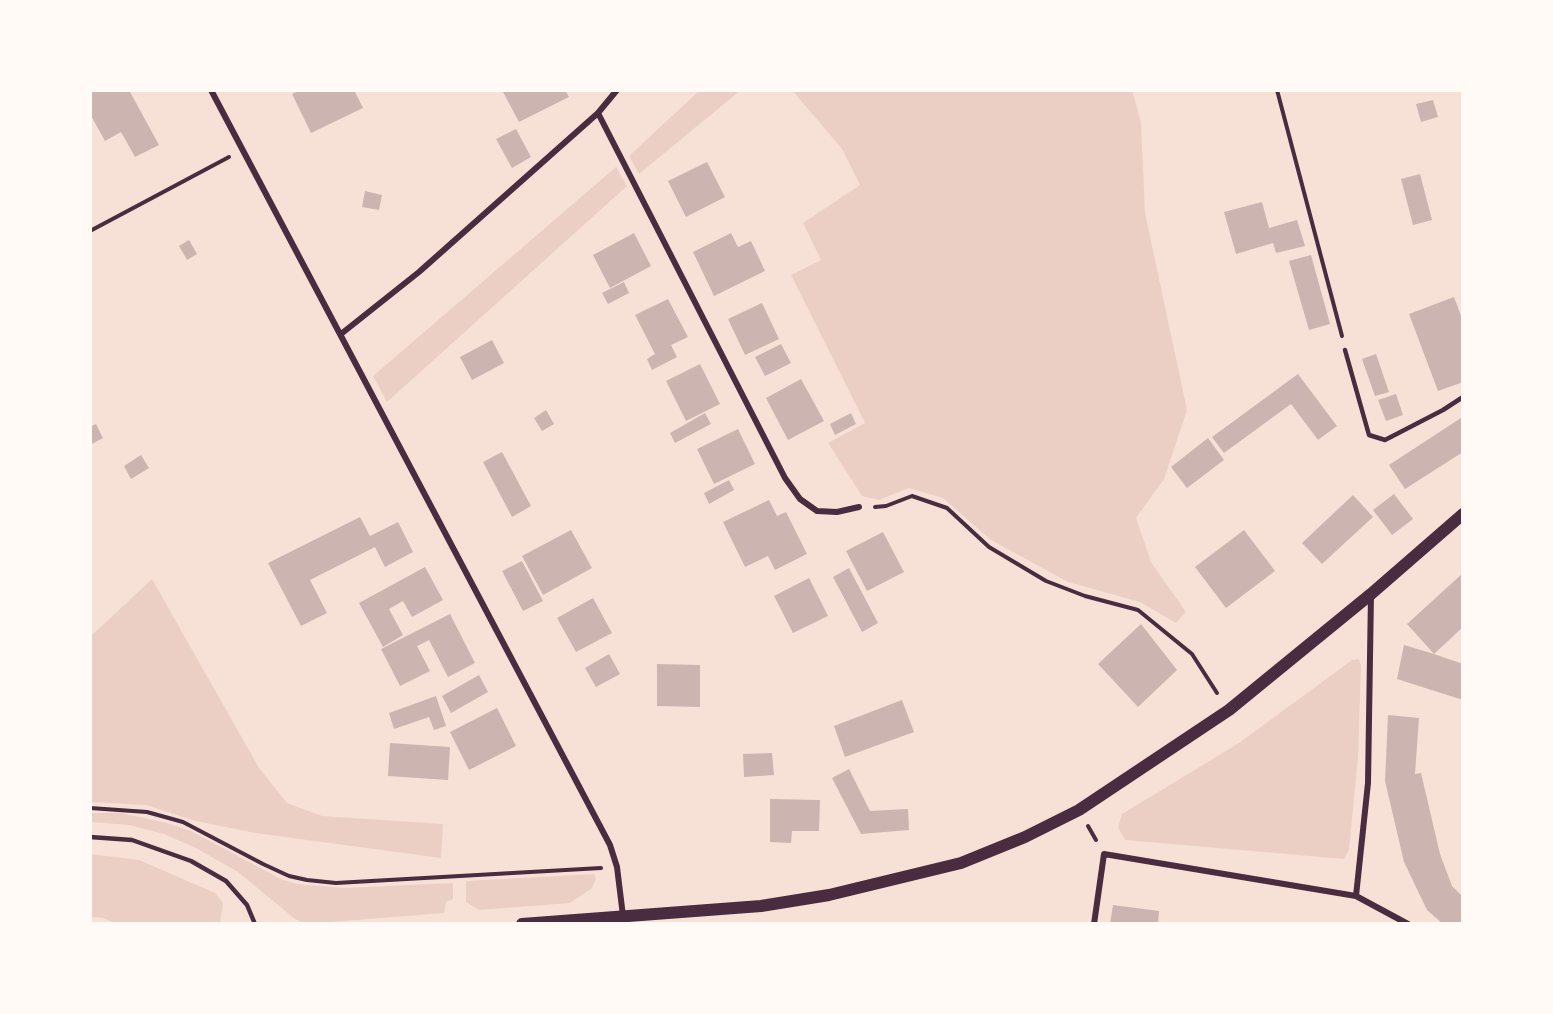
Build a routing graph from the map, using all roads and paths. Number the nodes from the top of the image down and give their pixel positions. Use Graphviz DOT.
graph roads {
  1 [pos="211,90"];
  2 [pos="617,90"];
  3 [pos="1277,90"];
  4 [pos="598,114"];
  5 [pos="243,150"];
  6 [pos="90,231"];
  7 [pos="340,334"];
  8 [pos="1345,350"];
  9 [pos="1463,397"];
  10 [pos="859,507"];
  11 [pos="1463,514"];
  12 [pos="1371,594"];
  13 [pos="1228,710"];
  14 [pos="90,808"];
  15 [pos="1079,810"];
  16 [pos="90,837"];
  17 [pos="1104,854"];
  18 [pos="617,867"];
  19 [pos="1356,896"];
  20 [pos="623,917"];
  21 [pos="255,924"];
  22 [pos="522,924"];
  23 [pos="1094,924"];
  24 [pos="1407,924"];
  1 -- 5 [label="street"];
  2 -- 4 [label="street"];
  3 -- 8 [label="path"];
  4 -- 7 [label="street"];
  4 -- 10 [label="street"];
  5 -- 6 [label="path"];
  5 -- 7 [label="street"];
  7 -- 18 [label="street"];
  8 -- 9 [label="lane"];
  10 -- 13 [label="path"];
  11 -- 12 [label="main road"];
  12 -- 13 [label="main road"];
  12 -- 19 [label="street"];
  13 -- 15 [label="main road"];
  14 -- 18 [label="path"];
  15 -- 17 [label="path"];
  15 -- 20 [label="main road"];
  16 -- 21 [label="lane"];
  17 -- 19 [label="street"];
  17 -- 23 [label="street"];
  18 -- 20 [label="street"];
  19 -- 24 [label="street"];
  20 -- 22 [label="main road"];
}
